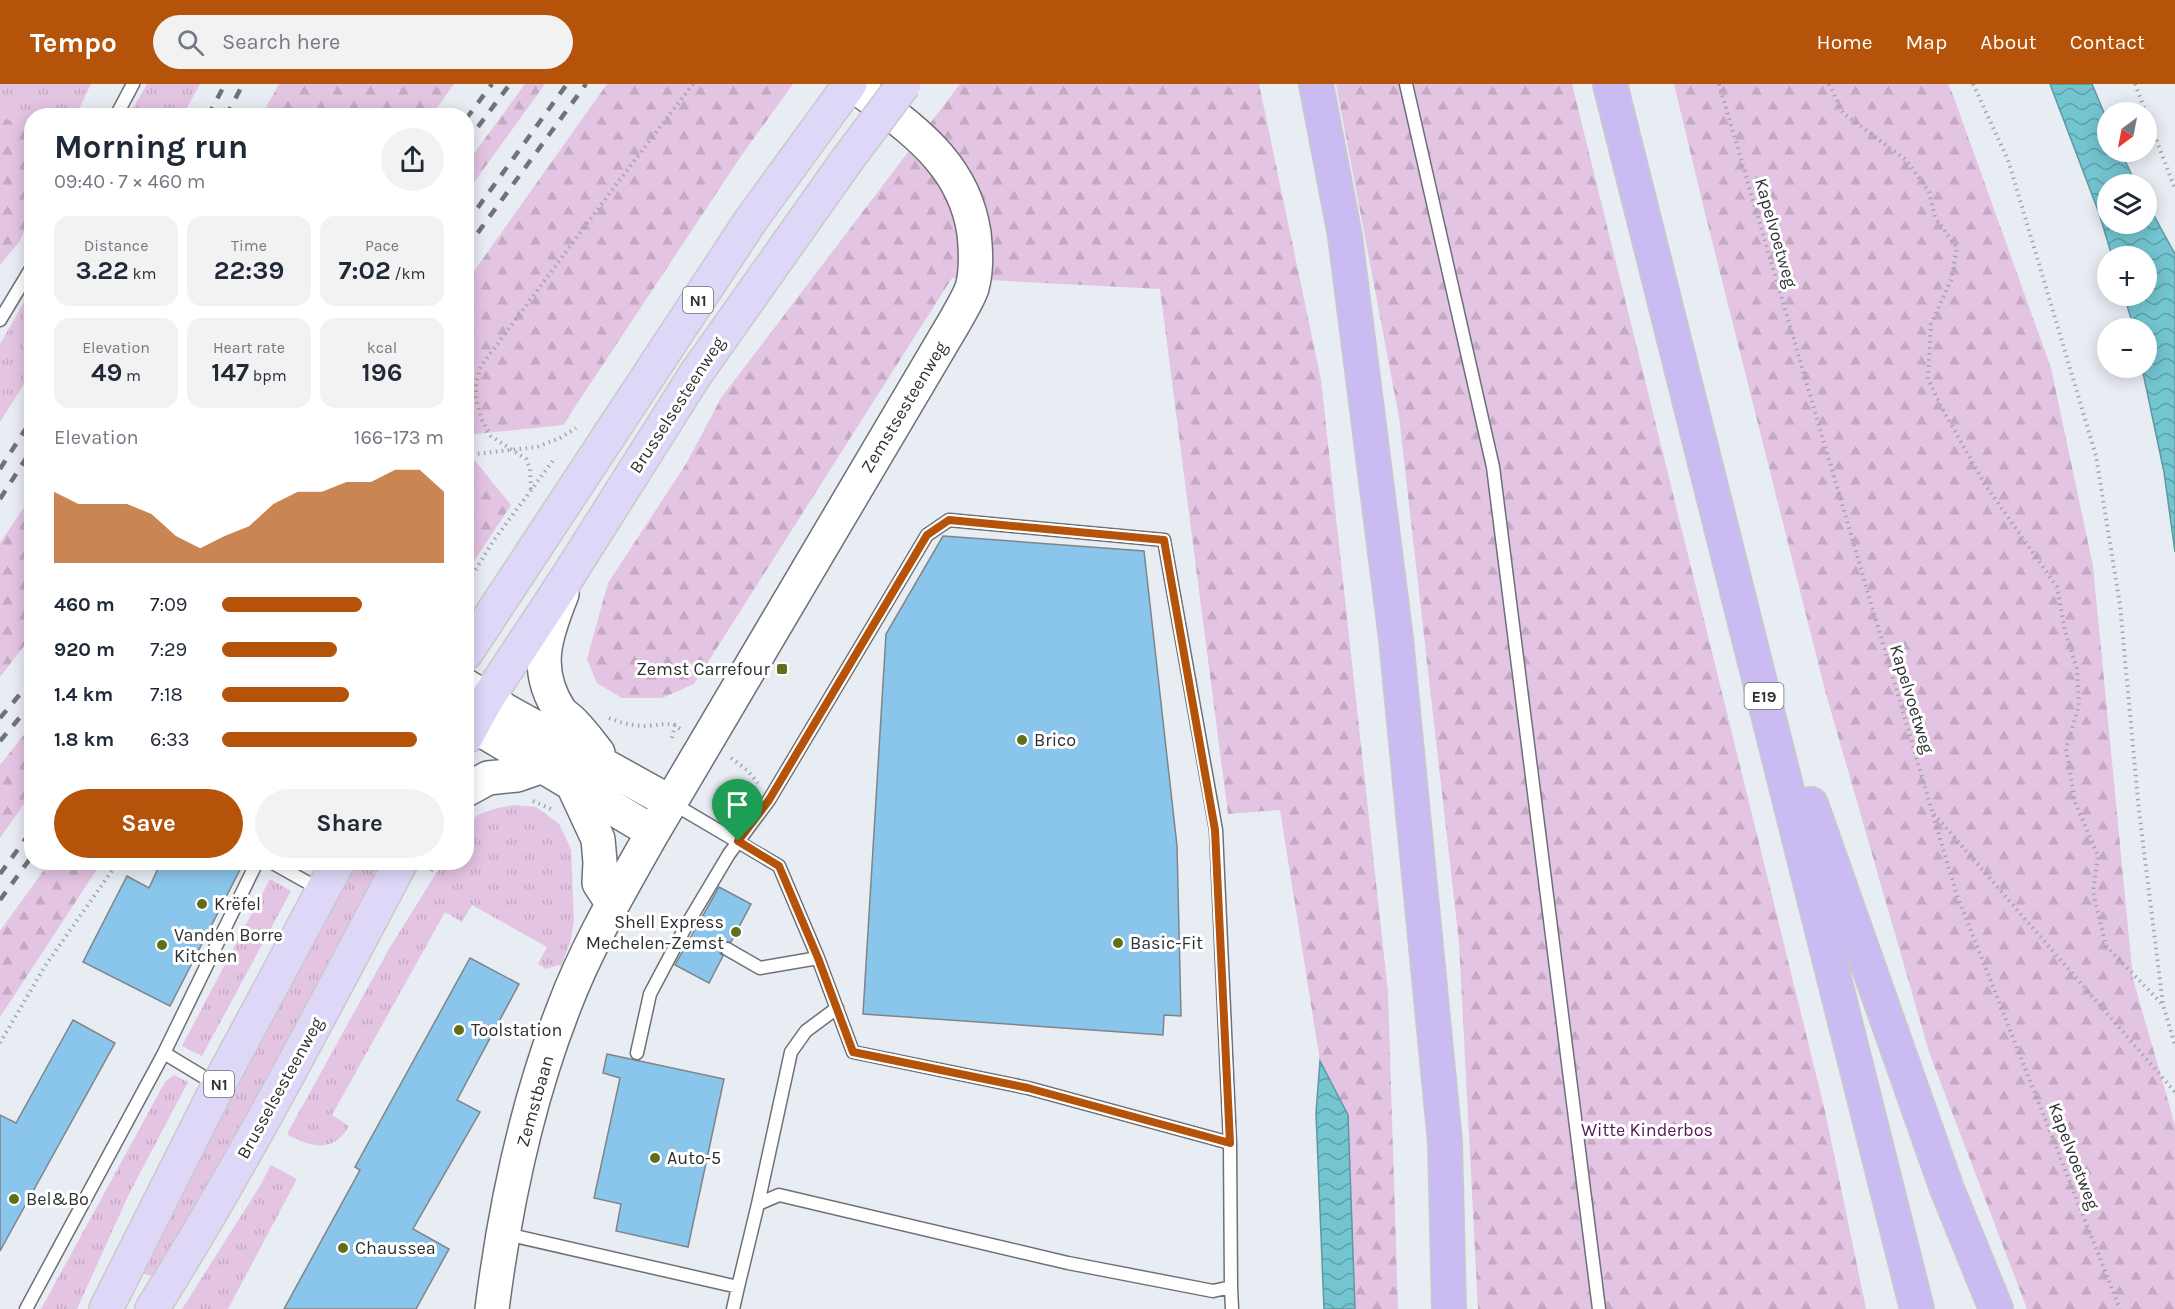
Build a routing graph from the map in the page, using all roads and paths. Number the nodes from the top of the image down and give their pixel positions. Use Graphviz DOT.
graph roads {
  1 [pos="133,84"];
  2 [pos="693,84"];
  3 [pos="851,84"];
  4 [pos="904,84"];
  5 [pos="1316,84"];
  6 [pos="1406,84"];
  7 [pos="1610,84"];
  8 [pos="1719,84"];
  9 [pos="1829,84"];
  10 [pos="1974,84"];
  11 [pos="2135,84"];
  12 [pos="120,108"];
  13 [pos="2175,189"];
  14 [pos="24,280"];
  15 [pos="0,320"];
  16 [pos="575,434"];
  17 [pos="514,449"];
  18 [pos="560,452"];
  19 [pos="474,455"];
  20 [pos="531,490"];
  21 [pos="474,572"];
  22 [pos="570,573"];
  23 [pos="1744,617"];
  24 [pos="474,641"];
  25 [pos="474,710"];
  26 [pos="474,714"];
  27 [pos="474,714"];
  28 [pos="601,714"];
  29 [pos="675,725"];
  30 [pos="704,743"];
  31 [pos="543,766"];
  32 [pos="609,769"];
  33 [pos="572,783"];
  34 [pos="474,786"];
  35 [pos="526,800"];
  36 [pos="670,802"];
  37 [pos="1932,811"];
  38 [pos="558,815"];
  39 [pos="653,831"];
  40 [pos="738,841"];
  41 [pos="112,870"];
  42 [pos="253,870"];
  43 [pos="305,870"];
  44 [pos="397,870"];
  45 [pos="330,876"];
  46 [pos="612,903"];
  47 [pos="727,949"];
  48 [pos="818,958"];
  49 [pos="2163,1005"];
  50 [pos="837,1008"];
  51 [pos="0,1043"];
  52 [pos="2175,1045"];
  53 [pos="164,1053"];
  54 [pos="637,1053"];
  55 [pos="218,1086"];
  56 [pos="2175,1092"];
  57 [pos="1230,1143"];
  58 [pos="758,1204"];
  59 [pos="502,1233"];
  60 [pos="738,1287"];
  61 [pos="1231,1287"];
  62 [pos="26,1309"];
  63 [pos="106,1309"];
  64 [pos="152,1309"];
  65 [pos="492,1309"];
  66 [pos="733,1309"];
  67 [pos="1232,1309"];
  68 [pos="1449,1309"];
  69 [pos="1599,1309"];
  70 [pos="1917,1309"];
  71 [pos="1996,1309"];
  72 [pos="2120,1309"];
  1 -- 12 [label="lane"];
  2 -- 17 [label="path"];
  3 -- 24 [label="main road, N1"];
  3 -- 30 [label="street, Zemstsesteenweg"];
  4 -- 22 [label="main road, Brusselsesteenweg / N1, bridge"];
  5 -- 68 [label="highway"];
  6 -- 69 [label="lane"];
  7 -- 23 [label="highway, E19"];
  8 -- 37 [label="path, Kapelvoetweg"];
  9 -- 49 [label="path"];
  10 -- 49 [label="path"];
  11 -- 13 [label="path"];
  14 -- 15 [label="lane"];
  16 -- 17 [label="path"];
  17 -- 19 [label="path"];
  17 -- 20 [label="path"];
  18 -- 20 [label="path"];
  20 -- 21 [label="path"];
  22 -- 25 [label="main road, Brusselsesteenweg / N1"];
  22 -- 32 [label="street"];
  23 -- 70 [label="highway, E19"];
  23 -- 71 [label="highway"];
  26 -- 31 [label="street"];
  27 -- 32 [label="street"];
  28 -- 29 [label="path"];
  30 -- 36 [label="street, Zemstbaan"];
  31 -- 33 [label="street"];
  31 -- 34 [label="street"];
  32 -- 36 [label="street"];
  33 -- 39 [label="street"];
  33 -- 46 [label="street"];
  35 -- 38 [label="path"];
  36 -- 39 [label="street, Zemstbaan"];
  36 -- 40 [label="lane"];
  37 -- 56 [label="path"];
  37 -- 72 [label="path, Kapelvoetweg"];
  39 -- 46 [label="street, Zemstbaan"];
  40 -- 48 [label="lane"];
  40 -- 54 [label="lane"];
  40 -- 57 [label="lane"];
  41 -- 51 [label="path"];
  42 -- 53 [label="lane"];
  43 -- 45 [label="lane"];
  44 -- 64 [label="main road, Brusselsesteenweg"];
  45 -- 55 [label="main road, N1"];
  46 -- 59 [label="street, Zemstbaan"];
  47 -- 48 [label="lane"];
  48 -- 50 [label="lane"];
  49 -- 52 [label="path"];
  50 -- 57 [label="lane"];
  50 -- 58 [label="lane"];
  53 -- 55 [label="lane"];
  53 -- 62 [label="lane"];
  55 -- 63 [label="main road, N1"];
  57 -- 61 [label="lane"];
  58 -- 60 [label="lane"];
  58 -- 61 [label="lane"];
  59 -- 60 [label="lane"];
  59 -- 65 [label="street, Zemstbaan"];
  60 -- 66 [label="lane"];
  61 -- 67 [label="lane"];
}
